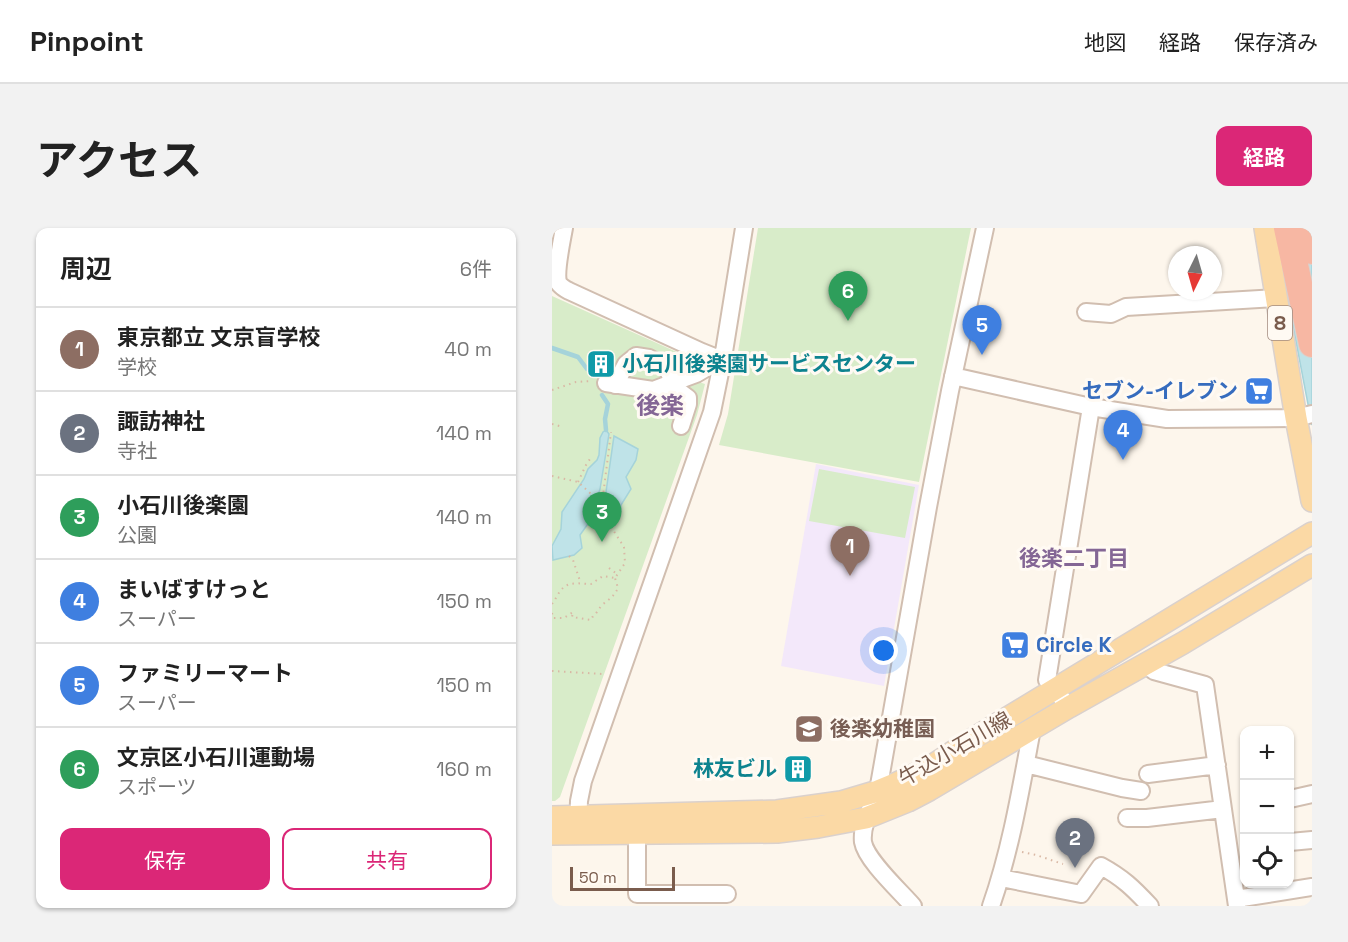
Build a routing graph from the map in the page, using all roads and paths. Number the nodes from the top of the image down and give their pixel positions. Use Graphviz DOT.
graph roads {
  1 [pos="564,228"];
  2 [pos="744,228"];
  3 [pos="985,228"];
  4 [pos="1265,228"];
  5 [pos="1287,228"];
  6 [pos="1307,228"];
  7 [pos="1312,250"];
  8 [pos="1276,298"];
  9 [pos="1086,312"];
  10 [pos="1312,344"];
  11 [pos="723,358"];
  12 [pos="954,376"];
  13 [pos="603,383"];
  14 [pos="673,384"];
  15 [pos="552,390"];
  16 [pos="1091,407"];
  17 [pos="1306,415"];
  18 [pos="552,424"];
  19 [pos="681,426"];
  20 [pos="563,427"];
  21 [pos="611,432"];
  22 [pos="590,459"];
  23 [pos="552,476"];
  24 [pos="579,483"];
  25 [pos="1312,501"];
  26 [pos="602,504"];
  27 [pos="1312,533"];
  28 [pos="569,556"];
  29 [pos="1312,565"];
  30 [pos="609,568"];
  31 [pos="617,574"];
  32 [pos="615,578"];
  33 [pos="580,582"];
  34 [pos="552,604"];
  35 [pos="552,613"];
  36 [pos="1147,663"];
  37 [pos="552,671"];
  38 [pos="606,674"];
  39 [pos="1054,690"];
  40 [pos="1069,707"];
  41 [pos="1032,729"];
  42 [pos="1026,764"];
  43 [pos="1217,765"];
  44 [pos="1148,774"];
  45 [pos="878,791"];
  46 [pos="1141,791"];
  47 [pos="1312,794"];
  48 [pos="1294,798"];
  49 [pos="1223,808"];
  50 [pos="552,817"];
  51 [pos="866,818"];
  52 [pos="1127,818"];
  53 [pos="578,825"];
  54 [pos="637,833"];
  55 [pos="552,834"];
  56 [pos="1312,840"];
  57 [pos="1294,842"];
  58 [pos="1007,849"];
  59 [pos="1237,851"];
  60 [pos="1063,864"];
  61 [pos="1000,878"];
  62 [pos="1312,887"];
  63 [pos="727,894"];
  64 [pos="1237,903"];
  65 [pos="913,906"];
  66 [pos="991,906"];
  67 [pos="1150,906"];
  1 -- 11 [label="street"];
  2 -- 11 [label="street"];
  3 -- 12 [label="street"];
  4 -- 8 [label="main road, 8"];
  5 -- 10 [label="highway"];
  6 -- 7 [label="highway"];
  8 -- 9 [label="street"];
  8 -- 17 [label="main road, 8"];
  11 -- 14 [label="street"];
  11 -- 53 [label="street"];
  12 -- 16 [label="street"];
  12 -- 45 [label="street"];
  13 -- 14 [label="street"];
  13 -- 14 [label="street"];
  13 -- 15 [label="path"];
  14 -- 19 [label="street"];
  16 -- 17 [label="street"];
  16 -- 39 [label="street"];
  17 -- 25 [label="main road, 8"];
  18 -- 20 [label="path"];
  21 -- 26 [label="path"];
  22 -- 24 [label="path"];
  23 -- 24 [label="path"];
  24 -- 26 [label="path"];
  26 -- 31 [label="path"];
  27 -- 39 [label="main road, 牛込小石川線"];
  28 -- 33 [label="path"];
  29 -- 36 [label="main road, 牛込小石川線"];
  30 -- 31 [label="path"];
  31 -- 32 [label="path"];
  32 -- 33 [label="path"];
  32 -- 35 [label="path"];
  33 -- 34 [label="path"];
  36 -- 40 [label="main road, 牛込小石川線"];
  36 -- 43 [label="street"];
  37 -- 38 [label="path"];
  39 -- 40 [label="street"];
  39 -- 45 [label="main road, 牛込小石川線"];
  40 -- 41 [label="main road, 牛込小石川線"];
  41 -- 42 [label="street"];
  41 -- 51 [label="main road, 牛込小石川線"];
  42 -- 46 [label="street"];
  42 -- 58 [label="street"];
  43 -- 44 [label="street"];
  43 -- 49 [label="street"];
  45 -- 51 [label="street"];
  45 -- 53 [label="main road, 牛込小石川線"];
  47 -- 48 [label="street"];
  49 -- 52 [label="street"];
  49 -- 59 [label="street"];
  50 -- 53 [label="main road, 牛込小石川線"];
  51 -- 54 [label="main road, 牛込小石川線"];
  51 -- 65 [label="street"];
  53 -- 54 [label="main road, 牛込小石川線"];
  53 -- 55 [label="main road, 牛込小石川線"];
  54 -- 63 [label="street"];
  56 -- 57 [label="street"];
  58 -- 60 [label="path"];
  58 -- 61 [label="street"];
  59 -- 64 [label="street"];
  61 -- 66 [label="street"];
  61 -- 67 [label="street"];
  62 -- 64 [label="street"];
}
